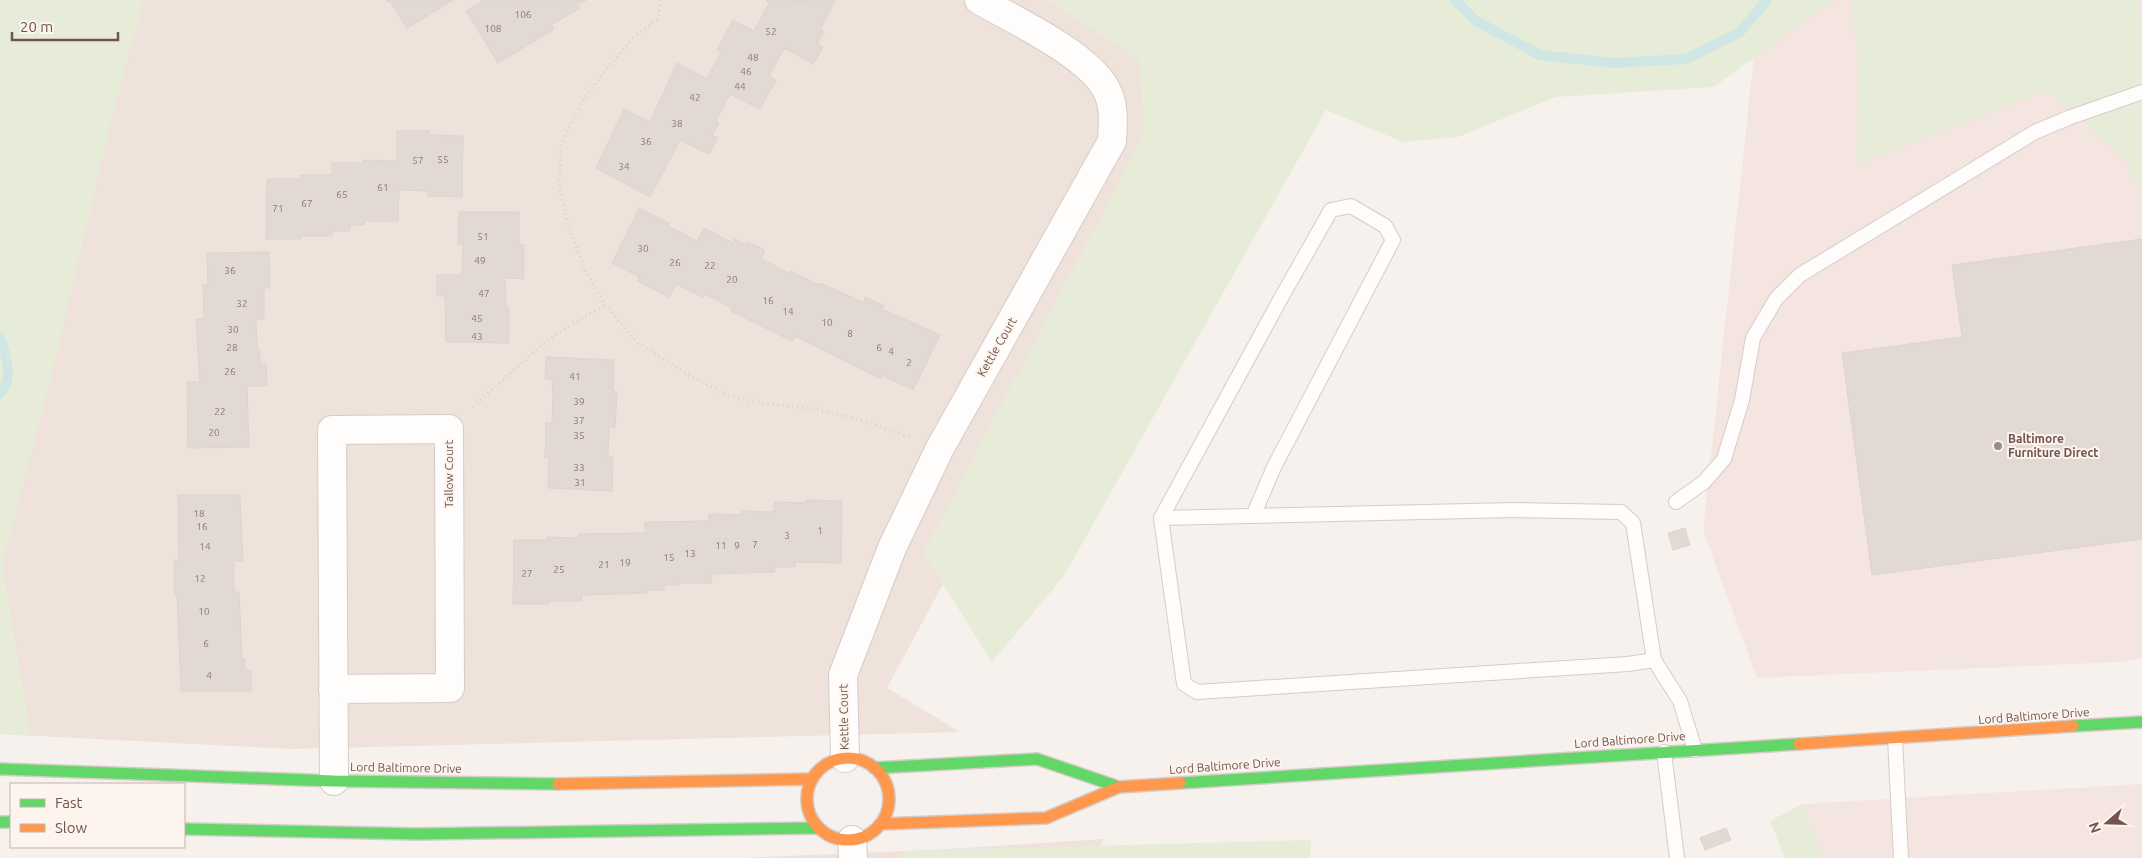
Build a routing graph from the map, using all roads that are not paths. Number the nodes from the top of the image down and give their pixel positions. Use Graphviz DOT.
graph roads {
  1 [pos="979,0"];
  2 [pos="2142,92"];
  3 [pos="1676,502"];
  4 [pos="1253,516"];
  5 [pos="1161,518"];
  6 [pos="1654,660"];
  7 [pos="333,688"];
  8 [pos="2142,722"];
  9 [pos="1895,739"];
  10 [pos="1695,750"];
  11 [pos="1664,752"];
  12 [pos="845,758"];
  13 [pos="0,768"];
  14 [pos="874,768"];
  15 [pos="812,779"];
  16 [pos="334,781"];
  17 [pos="1119,787"];
  18 [pos="880,824"];
  19 [pos="819,828"];
  20 [pos="185,829"];
  21 [pos="852,849"];
  22 [pos="1677,858"];
  23 [pos="1901,858"];
  1 -- 12 [label="street, Kettle Court"];
  2 -- 3 [label="lane"];
  4 -- 5 [label="lane"];
  4 -- 5 [label="lane"];
  4 -- 6 [label="lane"];
  5 -- 6 [label="lane"];
  6 -- 10 [label="lane"];
  7 -- 7 [label="street, Tallow Court"];
  7 -- 16 [label="street, Tallow Court"];
  8 -- 9 [label="main road, Lord Baltimore Drive"];
  9 -- 10 [label="main road, Lord Baltimore Drive"];
  9 -- 23 [label="lane"];
  10 -- 11 [label="main road, Lord Baltimore Drive"];
  11 -- 17 [label="main road, Lord Baltimore Drive"];
  11 -- 22 [label="lane"];
  12 -- 14 [label="main road, Lord Baltimore Drive"];
  12 -- 15 [label="main road"];
  13 -- 16 [label="main road, Lord Baltimore Drive"];
  14 -- 17 [label="main road, Lord Baltimore Drive"];
  14 -- 18 [label="main road"];
  15 -- 16 [label="main road, Lord Baltimore Drive"];
  15 -- 19 [label="main road"];
  17 -- 18 [label="main road, Lord Baltimore Drive"];
  18 -- 21 [label="main road"];
  19 -- 20 [label="main road"];
  19 -- 21 [label="main road"];
}
